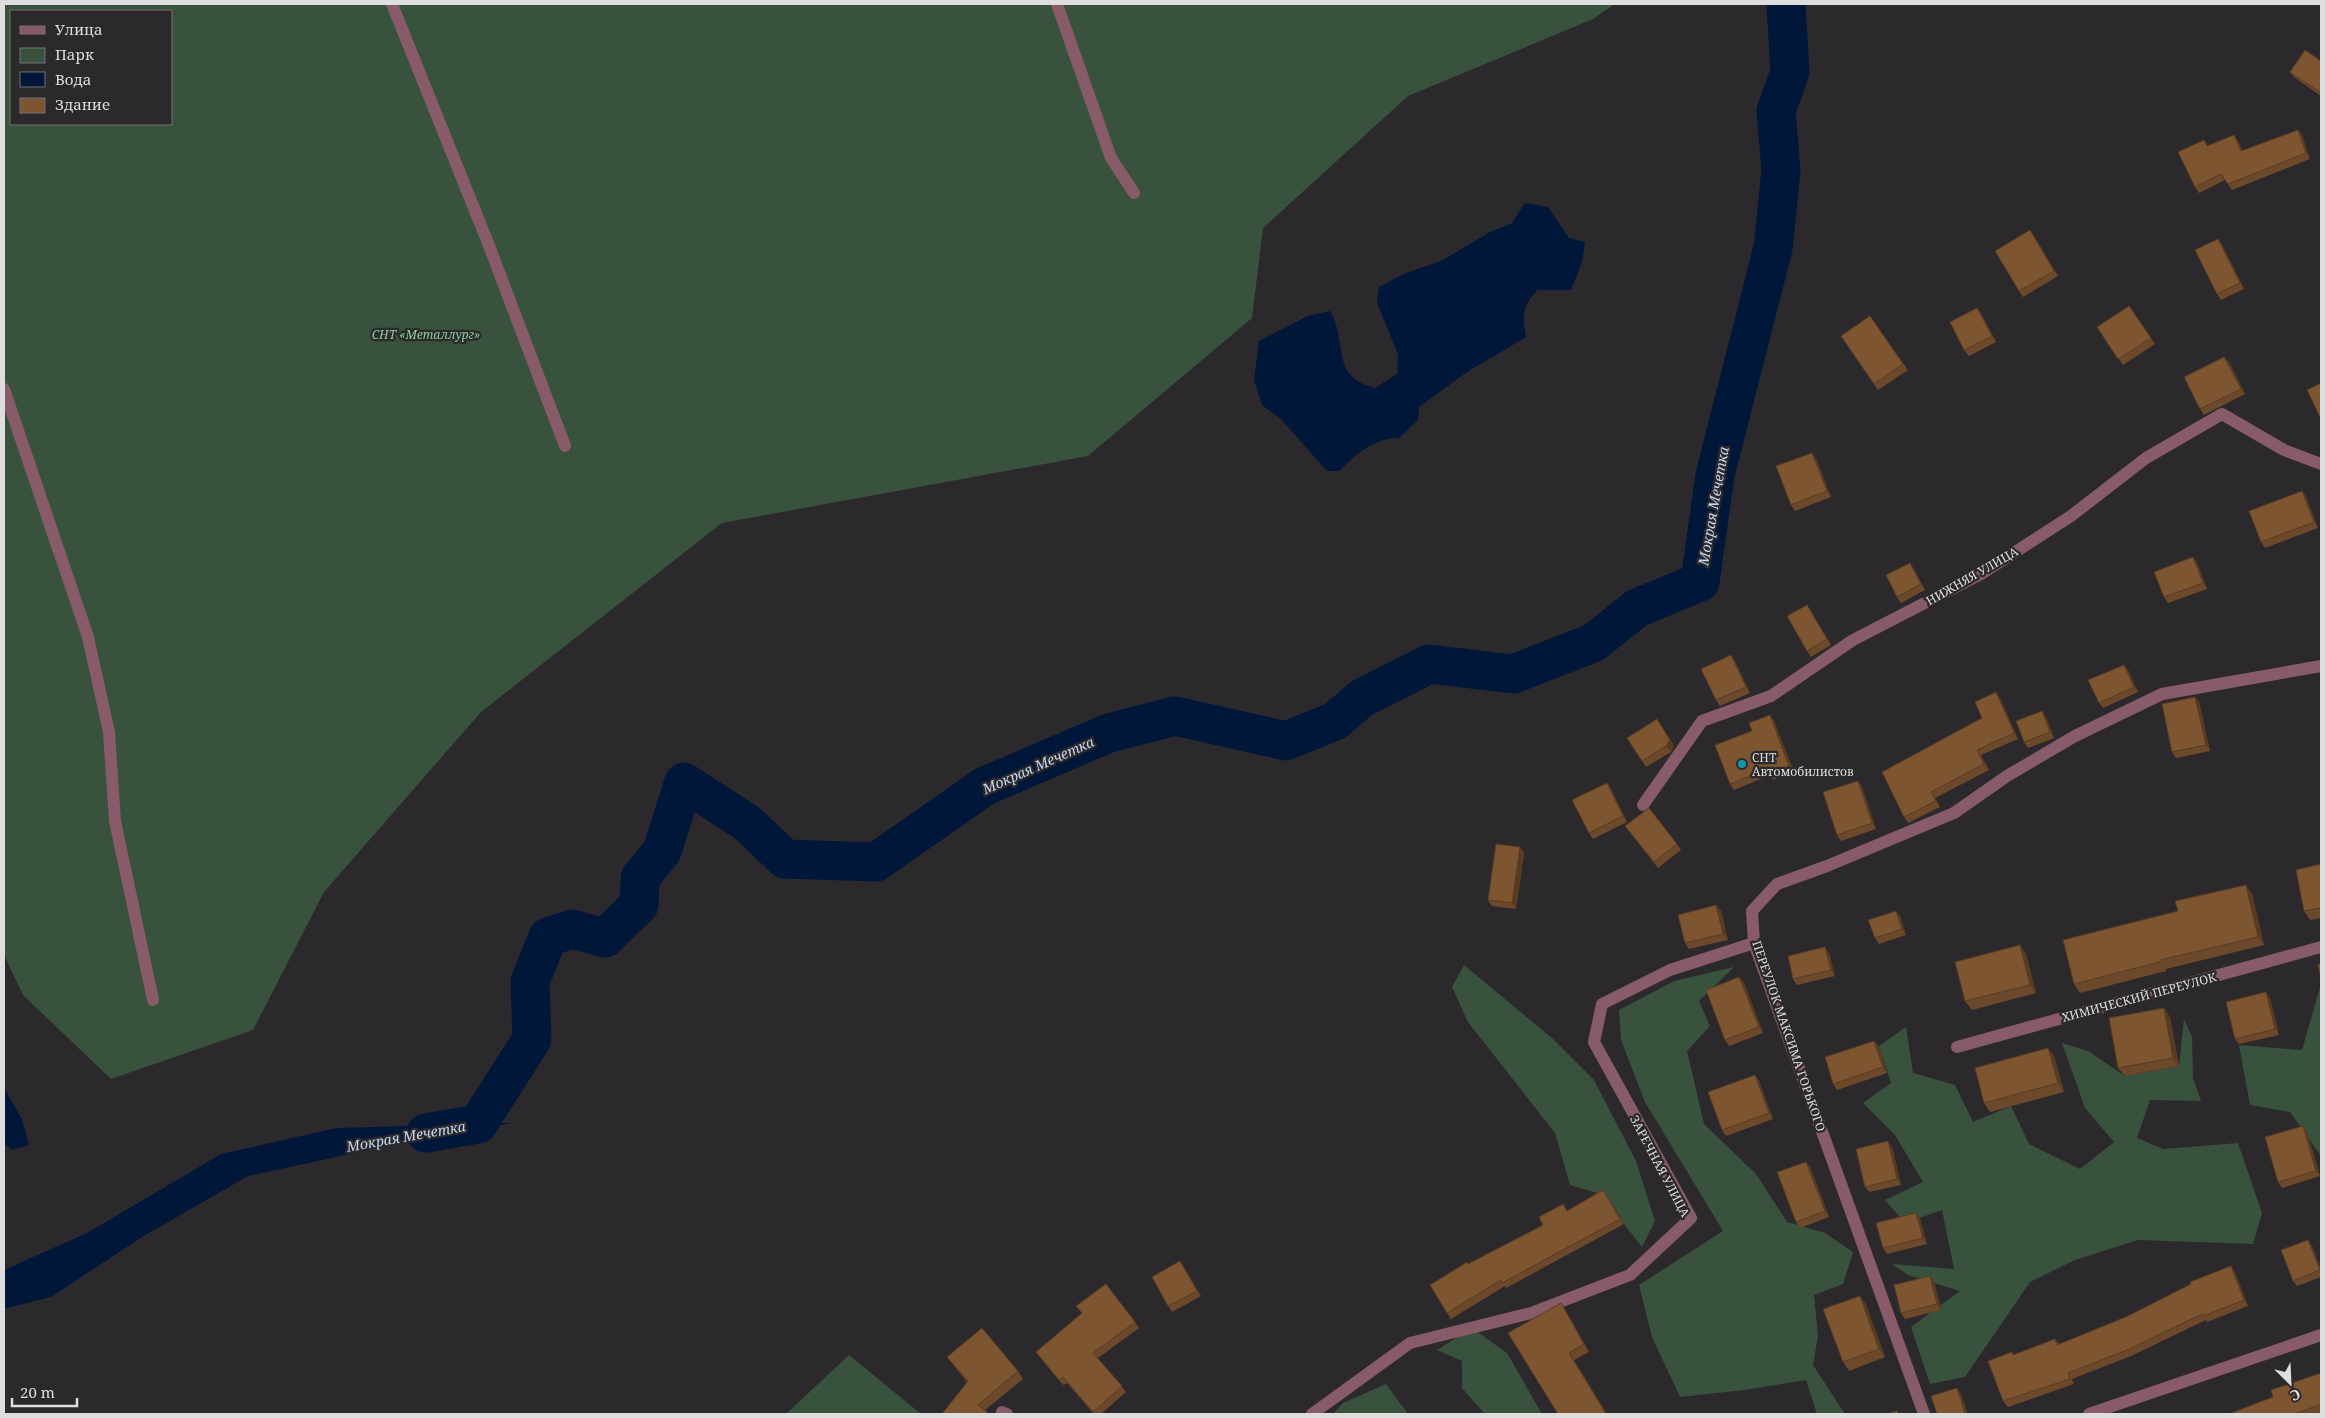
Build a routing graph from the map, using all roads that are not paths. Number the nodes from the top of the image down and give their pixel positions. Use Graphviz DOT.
graph roads {
  1 [pos="392,4"];
  2 [pos="1057,4"];
  3 [pos="1134,193"];
  4 [pos="4,389"];
  5 [pos="565,446"];
  6 [pos="2321,464"];
  7 [pos="2321,666"];
  8 [pos="1642,805"];
  9 [pos="1754,943"];
  10 [pos="2321,947"];
  11 [pos="153,1000"];
  12 [pos="1957,1047"];
  13 [pos="2321,1335"];
  14 [pos="1312,1414"];
  15 [pos="1924,1414"];
  16 [pos="2090,1414"];
  1 -- 5 [label="street"];
  2 -- 3 [label="street"];
  4 -- 11 [label="street"];
  6 -- 8 [label="street, НИЖНЯЯ УЛИЦА"];
  7 -- 9 [label="street, ПЕРЕУЛОК МАКСИМА ГОРЬКОГО"];
  9 -- 14 [label="street, ЗАРЕЧНАЯ УЛИЦА"];
  9 -- 15 [label="street, ПЕРЕУЛОК МАКСИМА ГОРЬКОГО"];
  10 -- 12 [label="street, ХИМИЧЕСКИЙ ПЕРЕУЛОК"];
  13 -- 16 [label="street"];
}
